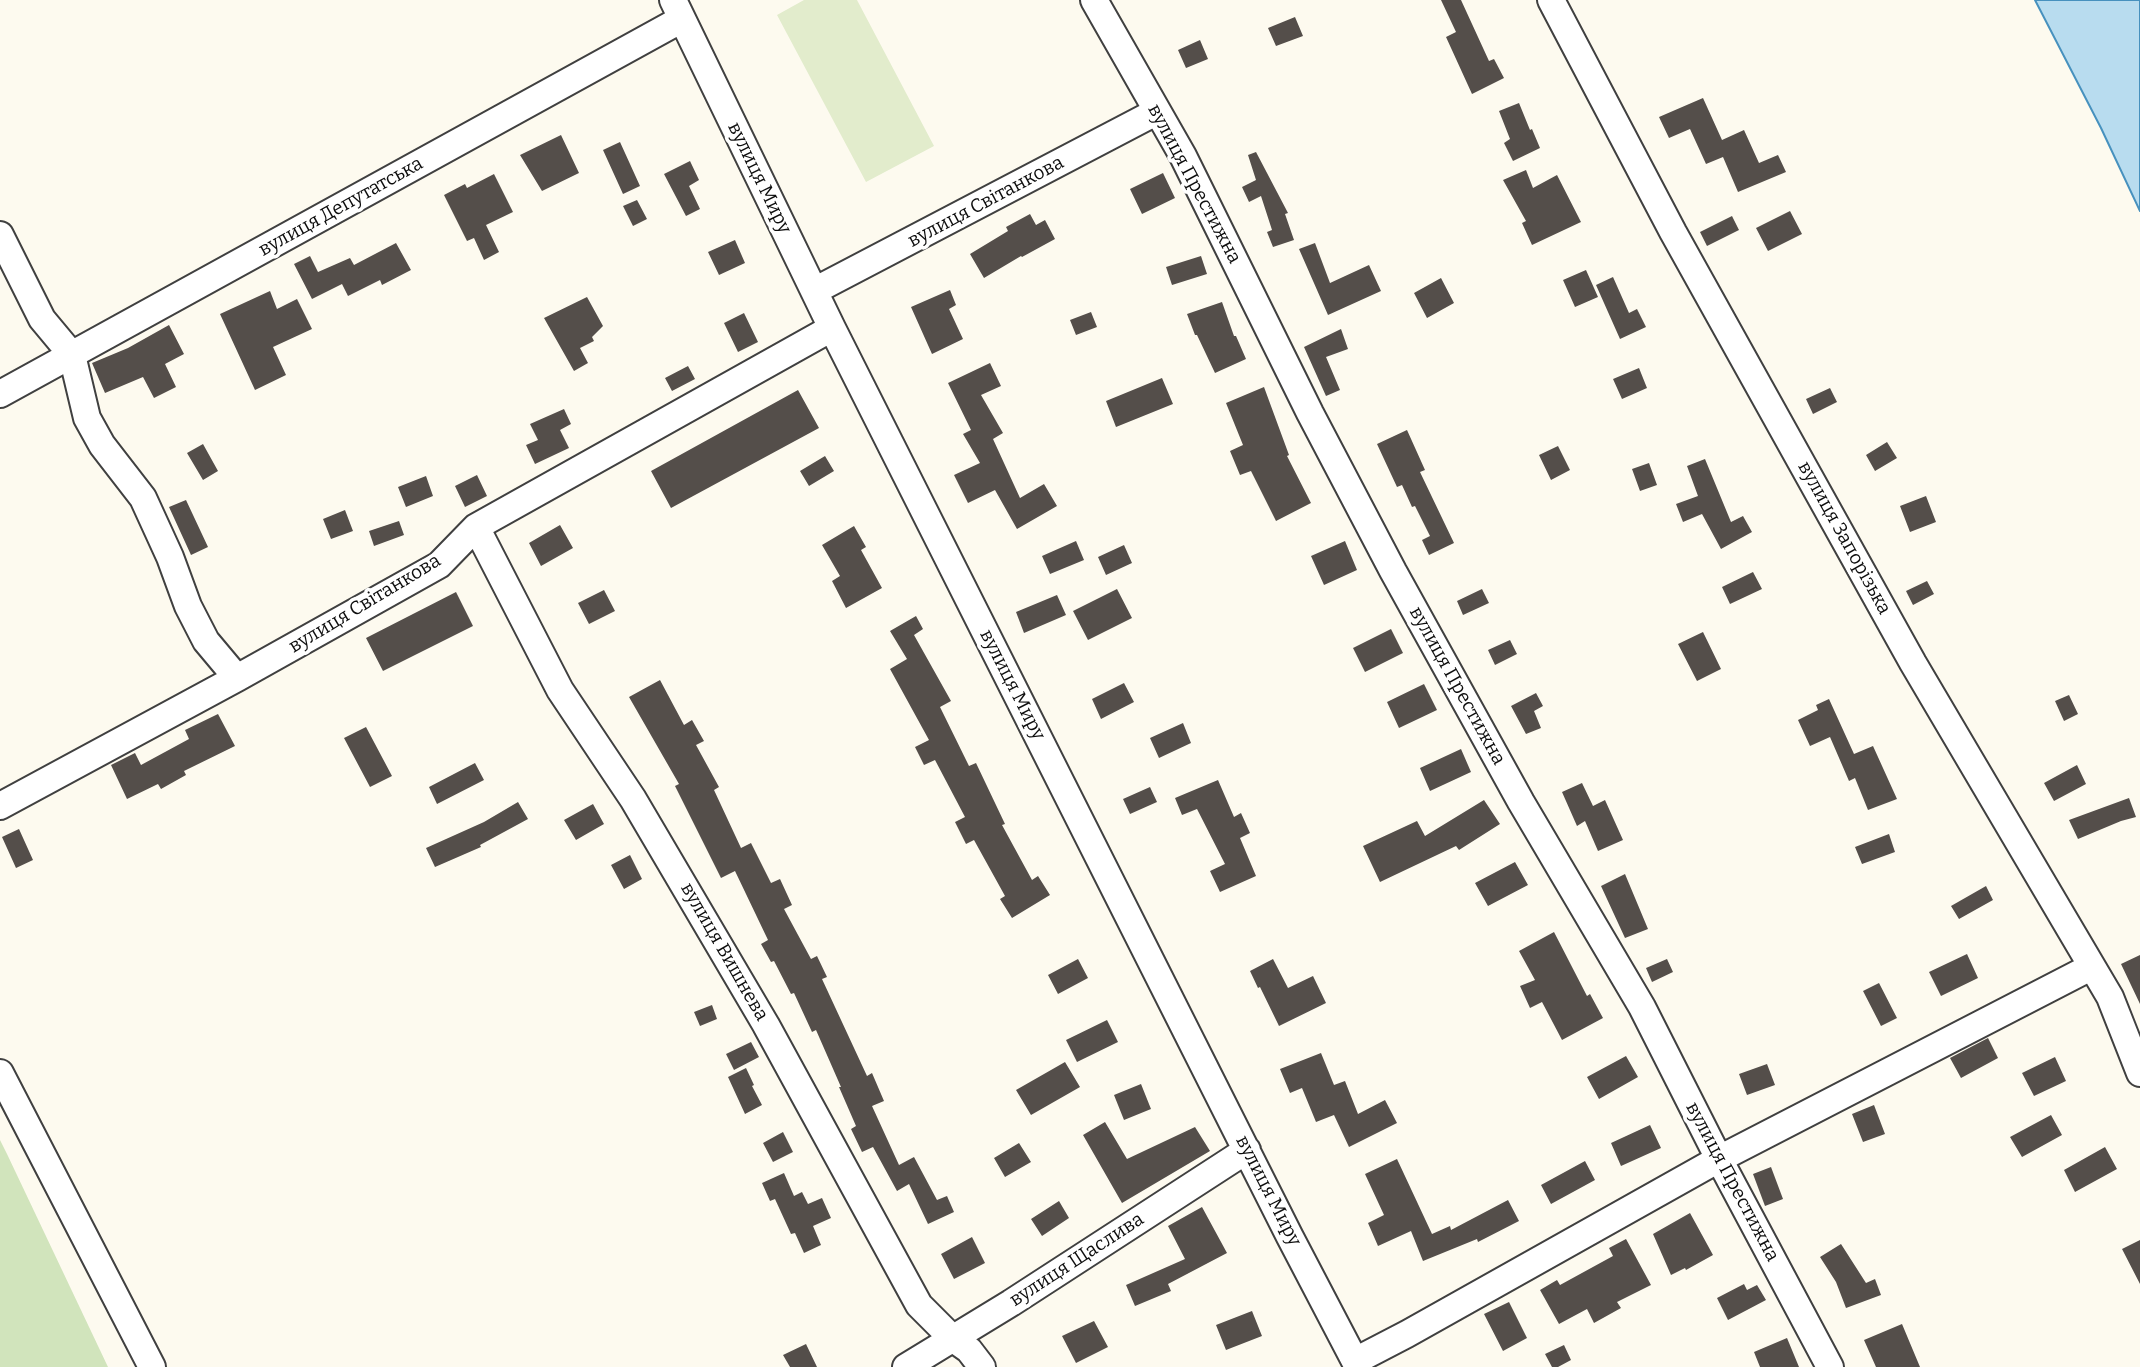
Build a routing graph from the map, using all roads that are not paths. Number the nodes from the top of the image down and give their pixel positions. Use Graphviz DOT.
graph roads {
  1 [pos="1094,0"];
  2 [pos="1551,0"];
  3 [pos="678,9"];
  4 [pos="1156,112"];
  5 [pos="0,235"];
  6 [pos="814,291"];
  7 [pos="832,328"];
  8 [pos="72,355"];
  9 [pos="0,394"];
  10 [pos="476,527"];
  11 [pos="237,678"];
  12 [pos="0,806"];
  13 [pos="2091,967"];
  14 [pos="0,1073"];
  15 [pos="2140,1073"];
  16 [pos="1247,1150"];
  17 [pos="1719,1160"];
  18 [pos="952,1339"];
  19 [pos="1357,1364"];
  20 [pos="152,1367"];
  21 [pos="906,1367"];
  22 [pos="982,1367"];
  23 [pos="1830,1367"];
  1 -- 4 [label="street, вулиця Престижна"];
  2 -- 13 [label="street, вулиця Запорізька"];
  3 -- 6 [label="street, вулиця Миру"];
  3 -- 8 [label="street, вулиця Депутатська"];
  4 -- 6 [label="street, вулиця Світанкова"];
  4 -- 17 [label="street, вулиця Престижна"];
  5 -- 8 [label="street"];
  6 -- 7 [label="street, вулиця Миру"];
  7 -- 10 [label="street, вулиця Світанкова"];
  7 -- 16 [label="street, вулиця Миру"];
  8 -- 9 [label="street, вулиця Депутатська"];
  8 -- 11 [label="street"];
  10 -- 11 [label="street, вулиця Світанкова"];
  10 -- 18 [label="street, вулиця Вишнева"];
  11 -- 12 [label="street, вулиця Світанкова"];
  13 -- 15 [label="street, вулиця Запорізька"];
  13 -- 17 [label="street"];
  14 -- 20 [label="street"];
  16 -- 18 [label="street, вулиця Щаслива"];
  16 -- 19 [label="street, вулиця Миру"];
  17 -- 19 [label="street"];
  17 -- 23 [label="street, вулиця Престижна"];
  18 -- 21 [label="street, вулиця Щаслива"];
  18 -- 22 [label="street, вулиця Вишнева"];
}
